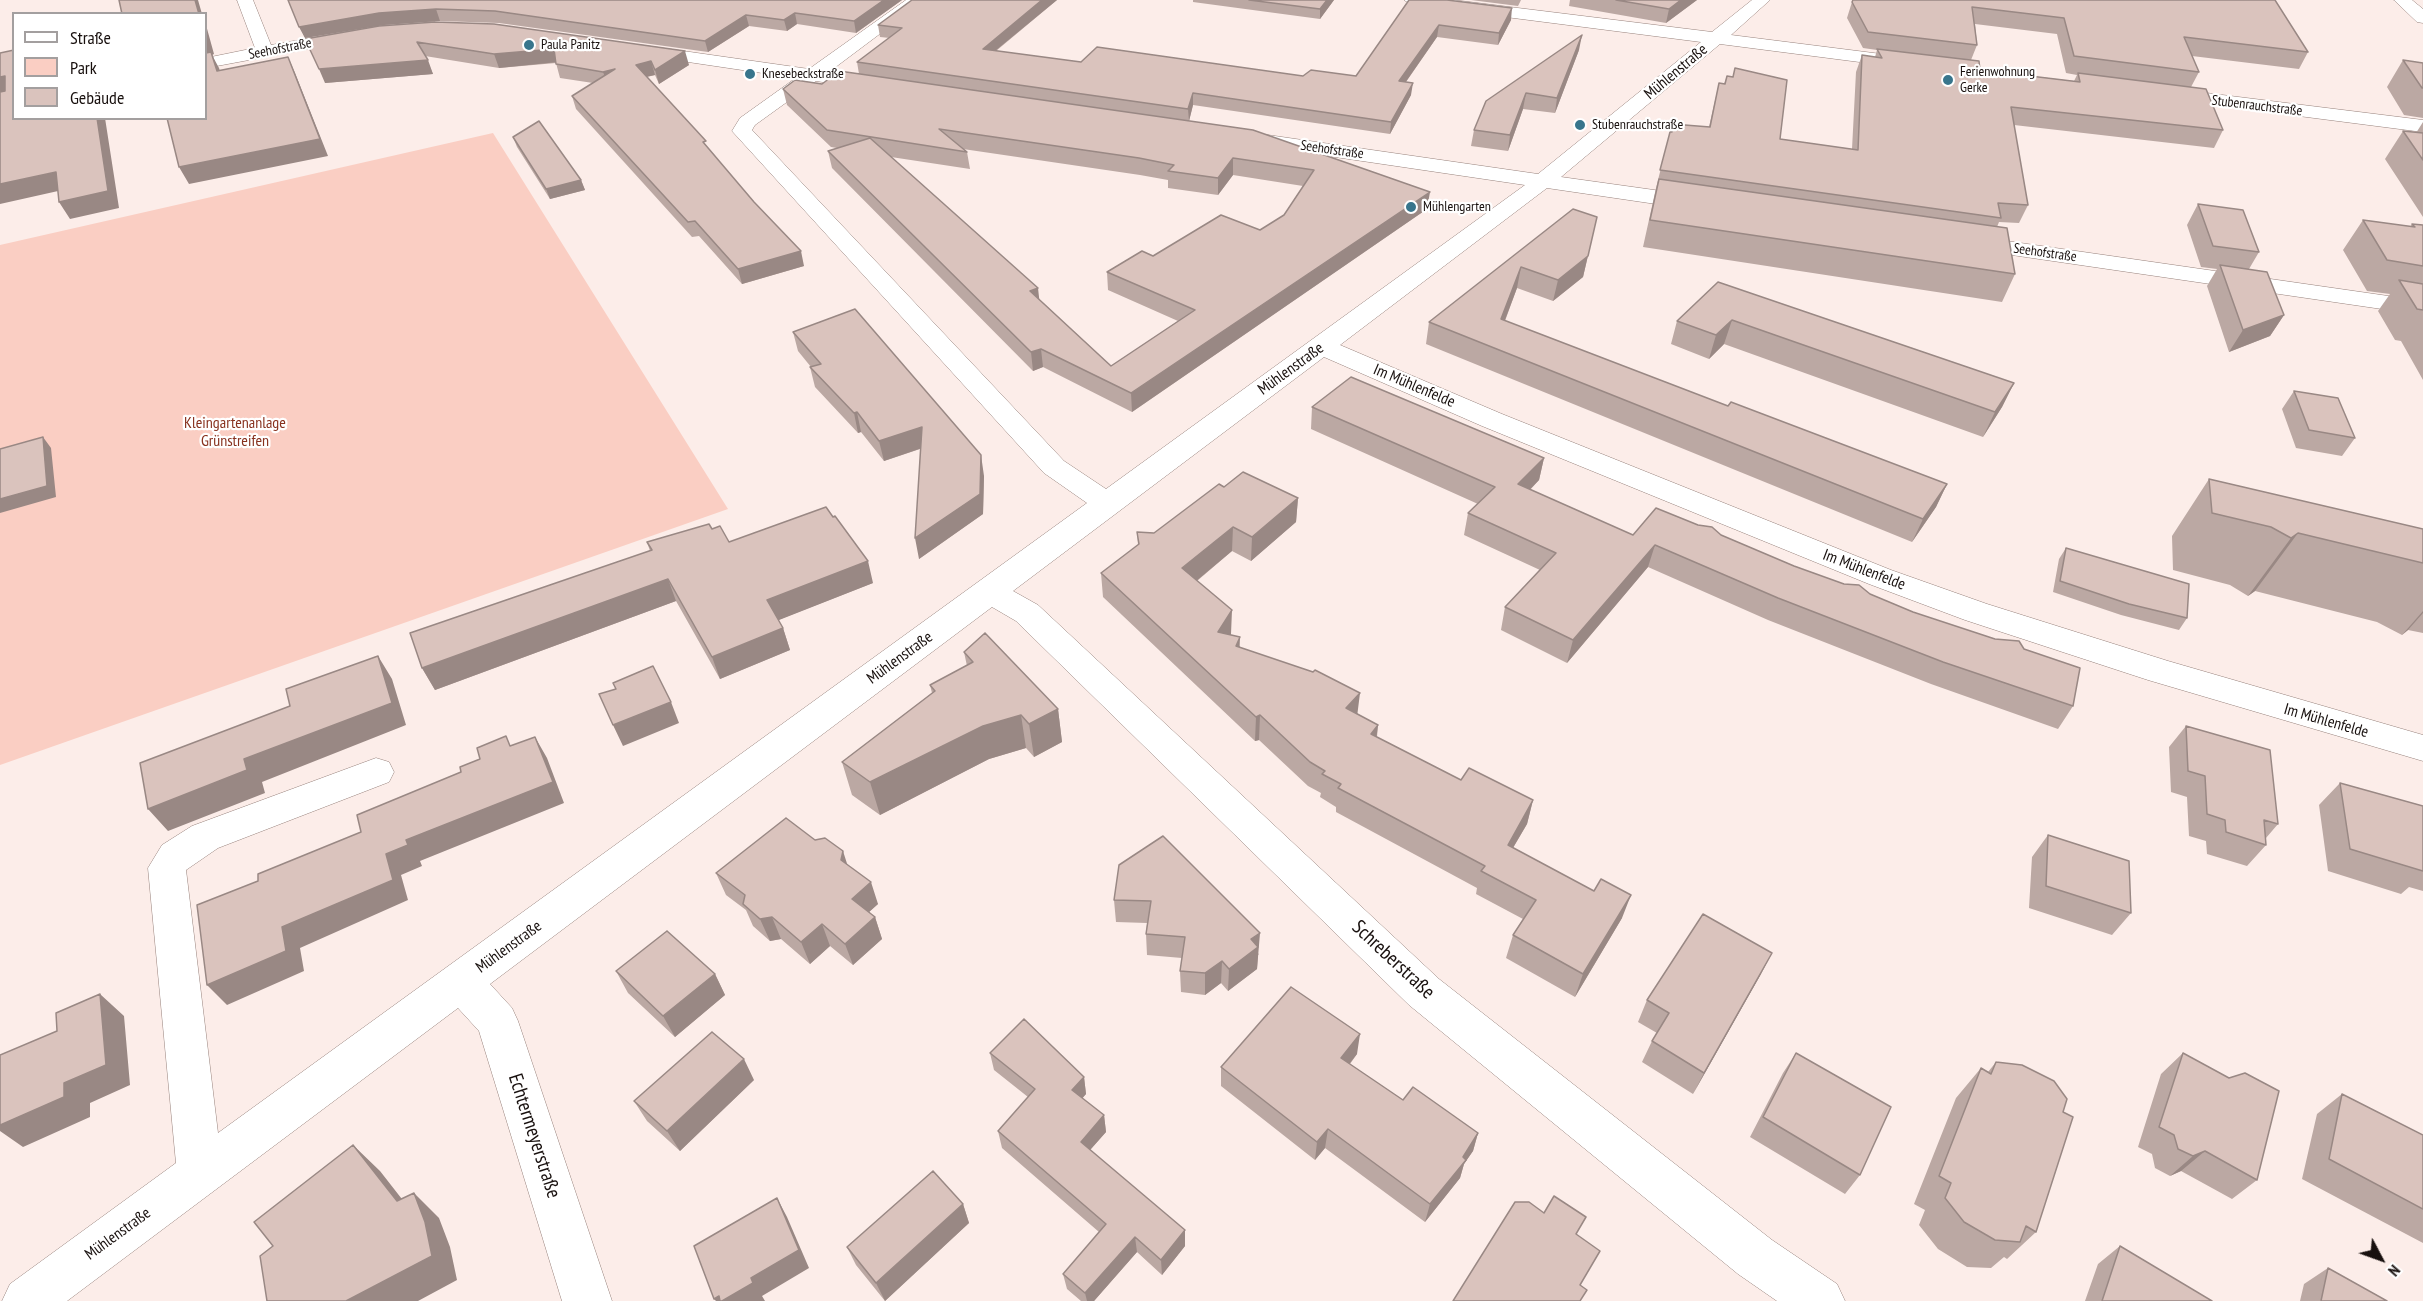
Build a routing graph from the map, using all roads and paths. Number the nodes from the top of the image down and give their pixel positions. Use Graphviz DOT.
graph roads {
  1 [pos="245,0"];
  2 [pos="917,0"];
  3 [pos="1412,0"];
  4 [pos="1762,0"];
  5 [pos="2402,0"];
  6 [pos="2423,18"];
  7 [pos="365,34"];
  8 [pos="1717,38"];
  9 [pos="621,47"];
  10 [pos="265,52"];
  11 [pos="207,63"];
  12 [pos="1920,64"];
  13 [pos="813,75"];
  14 [pos="896,87"];
  15 [pos="2153,93"];
  16 [pos="2423,126"];
  17 [pos="1226,135"];
  18 [pos="1544,181"];
  19 [pos="1720,206"];
  20 [pos="1940,238"];
  21 [pos="2423,308"];
  22 [pos="1322,346"];
  23 [pos="1108,504"];
  24 [pos="990,591"];
  25 [pos="2423,748"];
  26 [pos="376,772"];
  27 [pos="461,982"];
  28 [pos="200,1174"];
  29 [pos="27,1301"];
  30 [pos="587,1301"];
  31 [pos="1820,1301"];
  1 -- 10 [label="street"];
  2 -- 13 [label="street"];
  3 -- 8 [label="street"];
  4 -- 8 [label="street, Mühlenstraße"];
  5 -- 6 [label="street"];
  7 -- 10 [label="street, Seehofstraße"];
  8 -- 12 [label="street"];
  8 -- 18 [label="street, Mühlenstraße"];
  9 -- 13 [label="street"];
  10 -- 11 [label="street, Seehofstraße"];
  13 -- 14 [label="street"];
  13 -- 23 [label="street"];
  15 -- 16 [label="street, Stubenrauchstraße"];
  17 -- 18 [label="street, Seehofstraße"];
  18 -- 19 [label="street, Seehofstraße"];
  18 -- 22 [label="street, Mühlenstraße"];
  20 -- 21 [label="street, Seehofstraße"];
  22 -- 23 [label="street, Mühlenstraße"];
  22 -- 25 [label="street, Im Mühlenfelde"];
  23 -- 24 [label="street, Mühlenstraße"];
  24 -- 27 [label="street, Mühlenstraße"];
  24 -- 31 [label="street, Schreberstraße"];
  26 -- 28 [label="street"];
  27 -- 28 [label="street, Mühlenstraße"];
  27 -- 30 [label="street, Echtermeyerstraße"];
  28 -- 29 [label="street, Mühlenstraße"];
}
